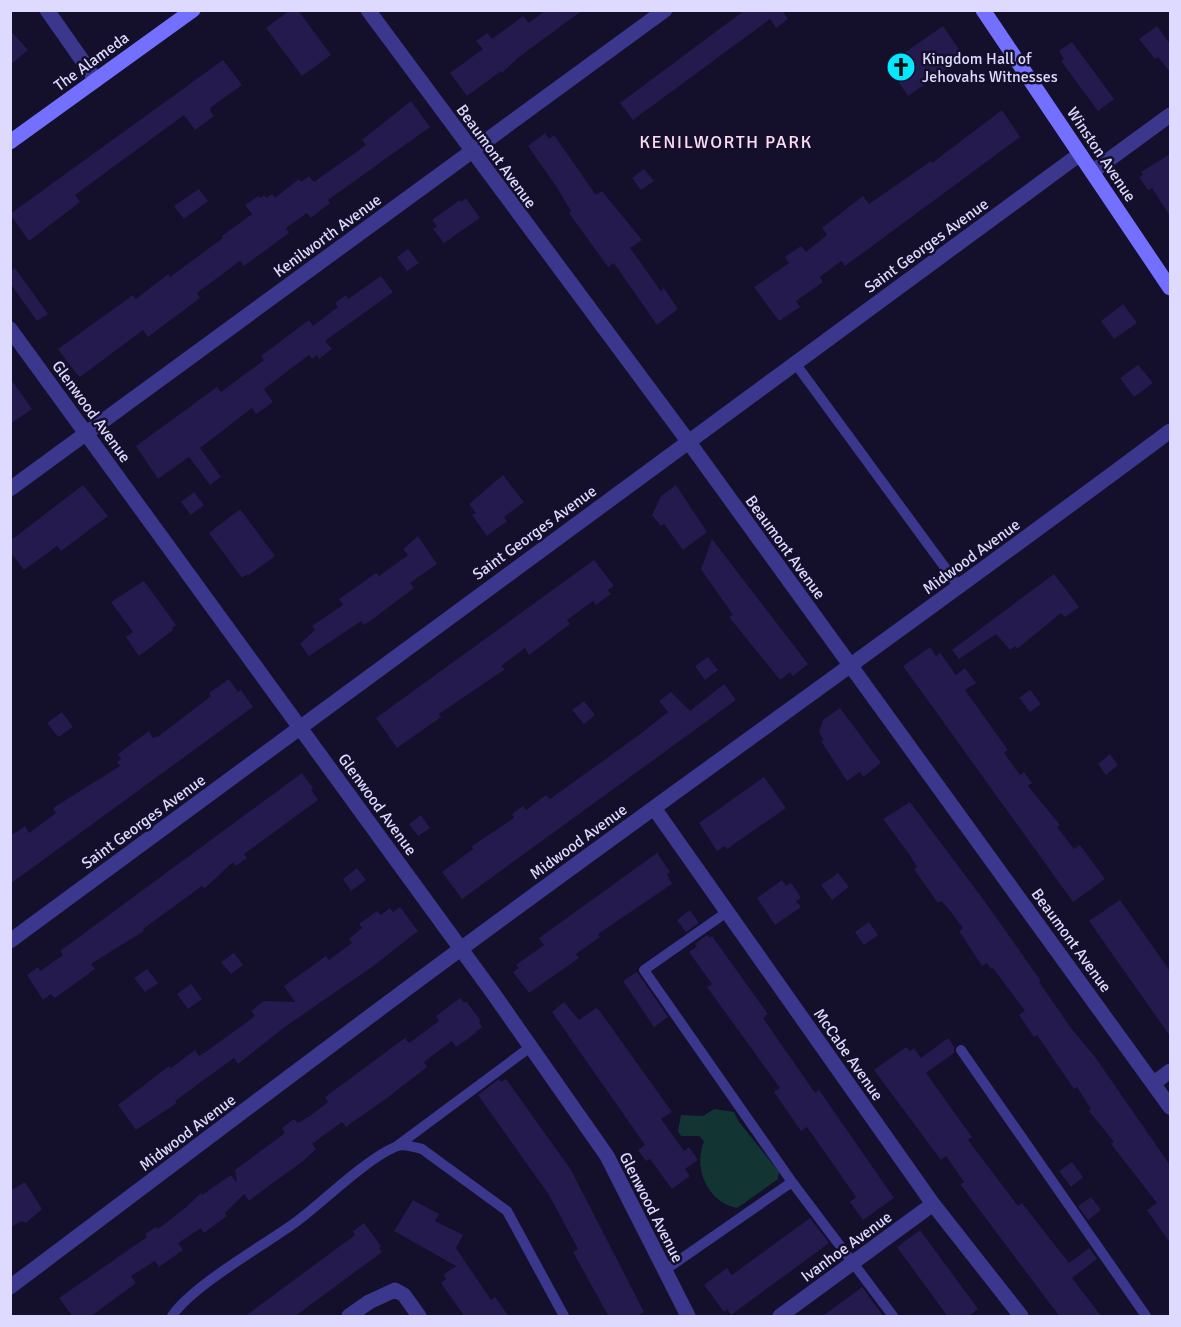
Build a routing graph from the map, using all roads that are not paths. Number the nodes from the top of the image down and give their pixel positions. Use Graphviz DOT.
graph roads {
  1 [pos="47,10"];
  2 [pos="368,10"];
  3 [pos="665,10"];
  4 [pos="982,10"];
  5 [pos="186,12"];
  6 [pos="96,80"];
  7 [pos="1170,115"];
  8 [pos="10,142"];
  9 [pos="471,152"];
  10 [pos="1080,154"];
  11 [pos="1092,172"];
  12 [pos="1170,288"];
  13 [pos="10,329"];
  14 [pos="795,363"];
  15 [pos="1170,431"];
  16 [pos="86,433"];
  17 [pos="687,441"];
  18 [pos="10,489"];
  19 [pos="960,588"];
  20 [pos="850,665"];
  21 [pos="300,727"];
  22 [pos="654,808"];
  23 [pos="727,912"];
  24 [pos="10,941"];
  25 [pos="461,949"];
  26 [pos="529,1048"];
  27 [pos="961,1050"];
  28 [pos="1170,1071"];
  29 [pos="1154,1083"];
  30 [pos="1170,1107"];
  31 [pos="397,1146"];
  32 [pos="792,1182"];
  33 [pos="933,1204"];
  34 [pos="853,1263"];
  35 [pos="665,1270"];
  36 [pos="10,1287"];
  37 [pos="172,1317"];
  38 [pos="349,1317"];
  39 [pos="419,1317"];
  40 [pos="564,1317"];
  41 [pos="688,1317"];
  42 [pos="780,1317"];
  43 [pos="892,1317"];
  44 [pos="1021,1317"];
  45 [pos="1146,1317"];
  1 -- 6 [label="street"];
  2 -- 9 [label="street, Beaumont Avenue"];
  3 -- 9 [label="street, Kenilworth Avenue"];
  4 -- 10 [label="street, Winston Avenue"];
  5 -- 6 [label="street, The Alameda"];
  6 -- 8 [label="street, The Alameda"];
  7 -- 11 [label="street"];
  9 -- 16 [label="street, Kenilworth Avenue"];
  9 -- 17 [label="street, Beaumont Avenue"];
  10 -- 11 [label="street, Winston Avenue"];
  10 -- 14 [label="street, Saint Georges Avenue"];
  11 -- 12 [label="street, Winston Avenue"];
  13 -- 16 [label="street, Glenwood Avenue"];
  14 -- 17 [label="street, Saint Georges Avenue"];
  14 -- 19 [label="lane"];
  15 -- 19 [label="street, Midwood Avenue"];
  16 -- 18 [label="street, Kenilworth Avenue"];
  16 -- 21 [label="street, Glenwood Avenue"];
  17 -- 20 [label="street, Beaumont Avenue"];
  17 -- 21 [label="street, Saint Georges Avenue"];
  19 -- 20 [label="street, Midwood Avenue"];
  20 -- 22 [label="street, Midwood Avenue"];
  20 -- 29 [label="street, Beaumont Avenue"];
  21 -- 24 [label="street, Saint Georges Avenue"];
  21 -- 25 [label="street, Glenwood Avenue"];
  22 -- 23 [label="street, McCabe Avenue"];
  22 -- 25 [label="street, Midwood Avenue"];
  23 -- 32 [label="lane"];
  23 -- 33 [label="street, McCabe Avenue"];
  25 -- 26 [label="street, Glenwood Avenue"];
  25 -- 36 [label="street, Midwood Avenue"];
  26 -- 31 [label="lane"];
  26 -- 35 [label="street, Glenwood Avenue"];
  27 -- 45 [label="lane"];
  28 -- 29 [label="street"];
  29 -- 30 [label="street, Beaumont Avenue"];
  31 -- 37 [label="lane"];
  31 -- 40 [label="lane"];
  32 -- 34 [label="lane"];
  32 -- 35 [label="lane"];
  33 -- 34 [label="street, Ivanhoe Avenue"];
  33 -- 44 [label="street, McCabe Avenue"];
  34 -- 42 [label="street, Ivanhoe Avenue"];
  34 -- 43 [label="lane"];
  35 -- 41 [label="street, Glenwood Avenue"];
  38 -- 39 [label="street"];
}
